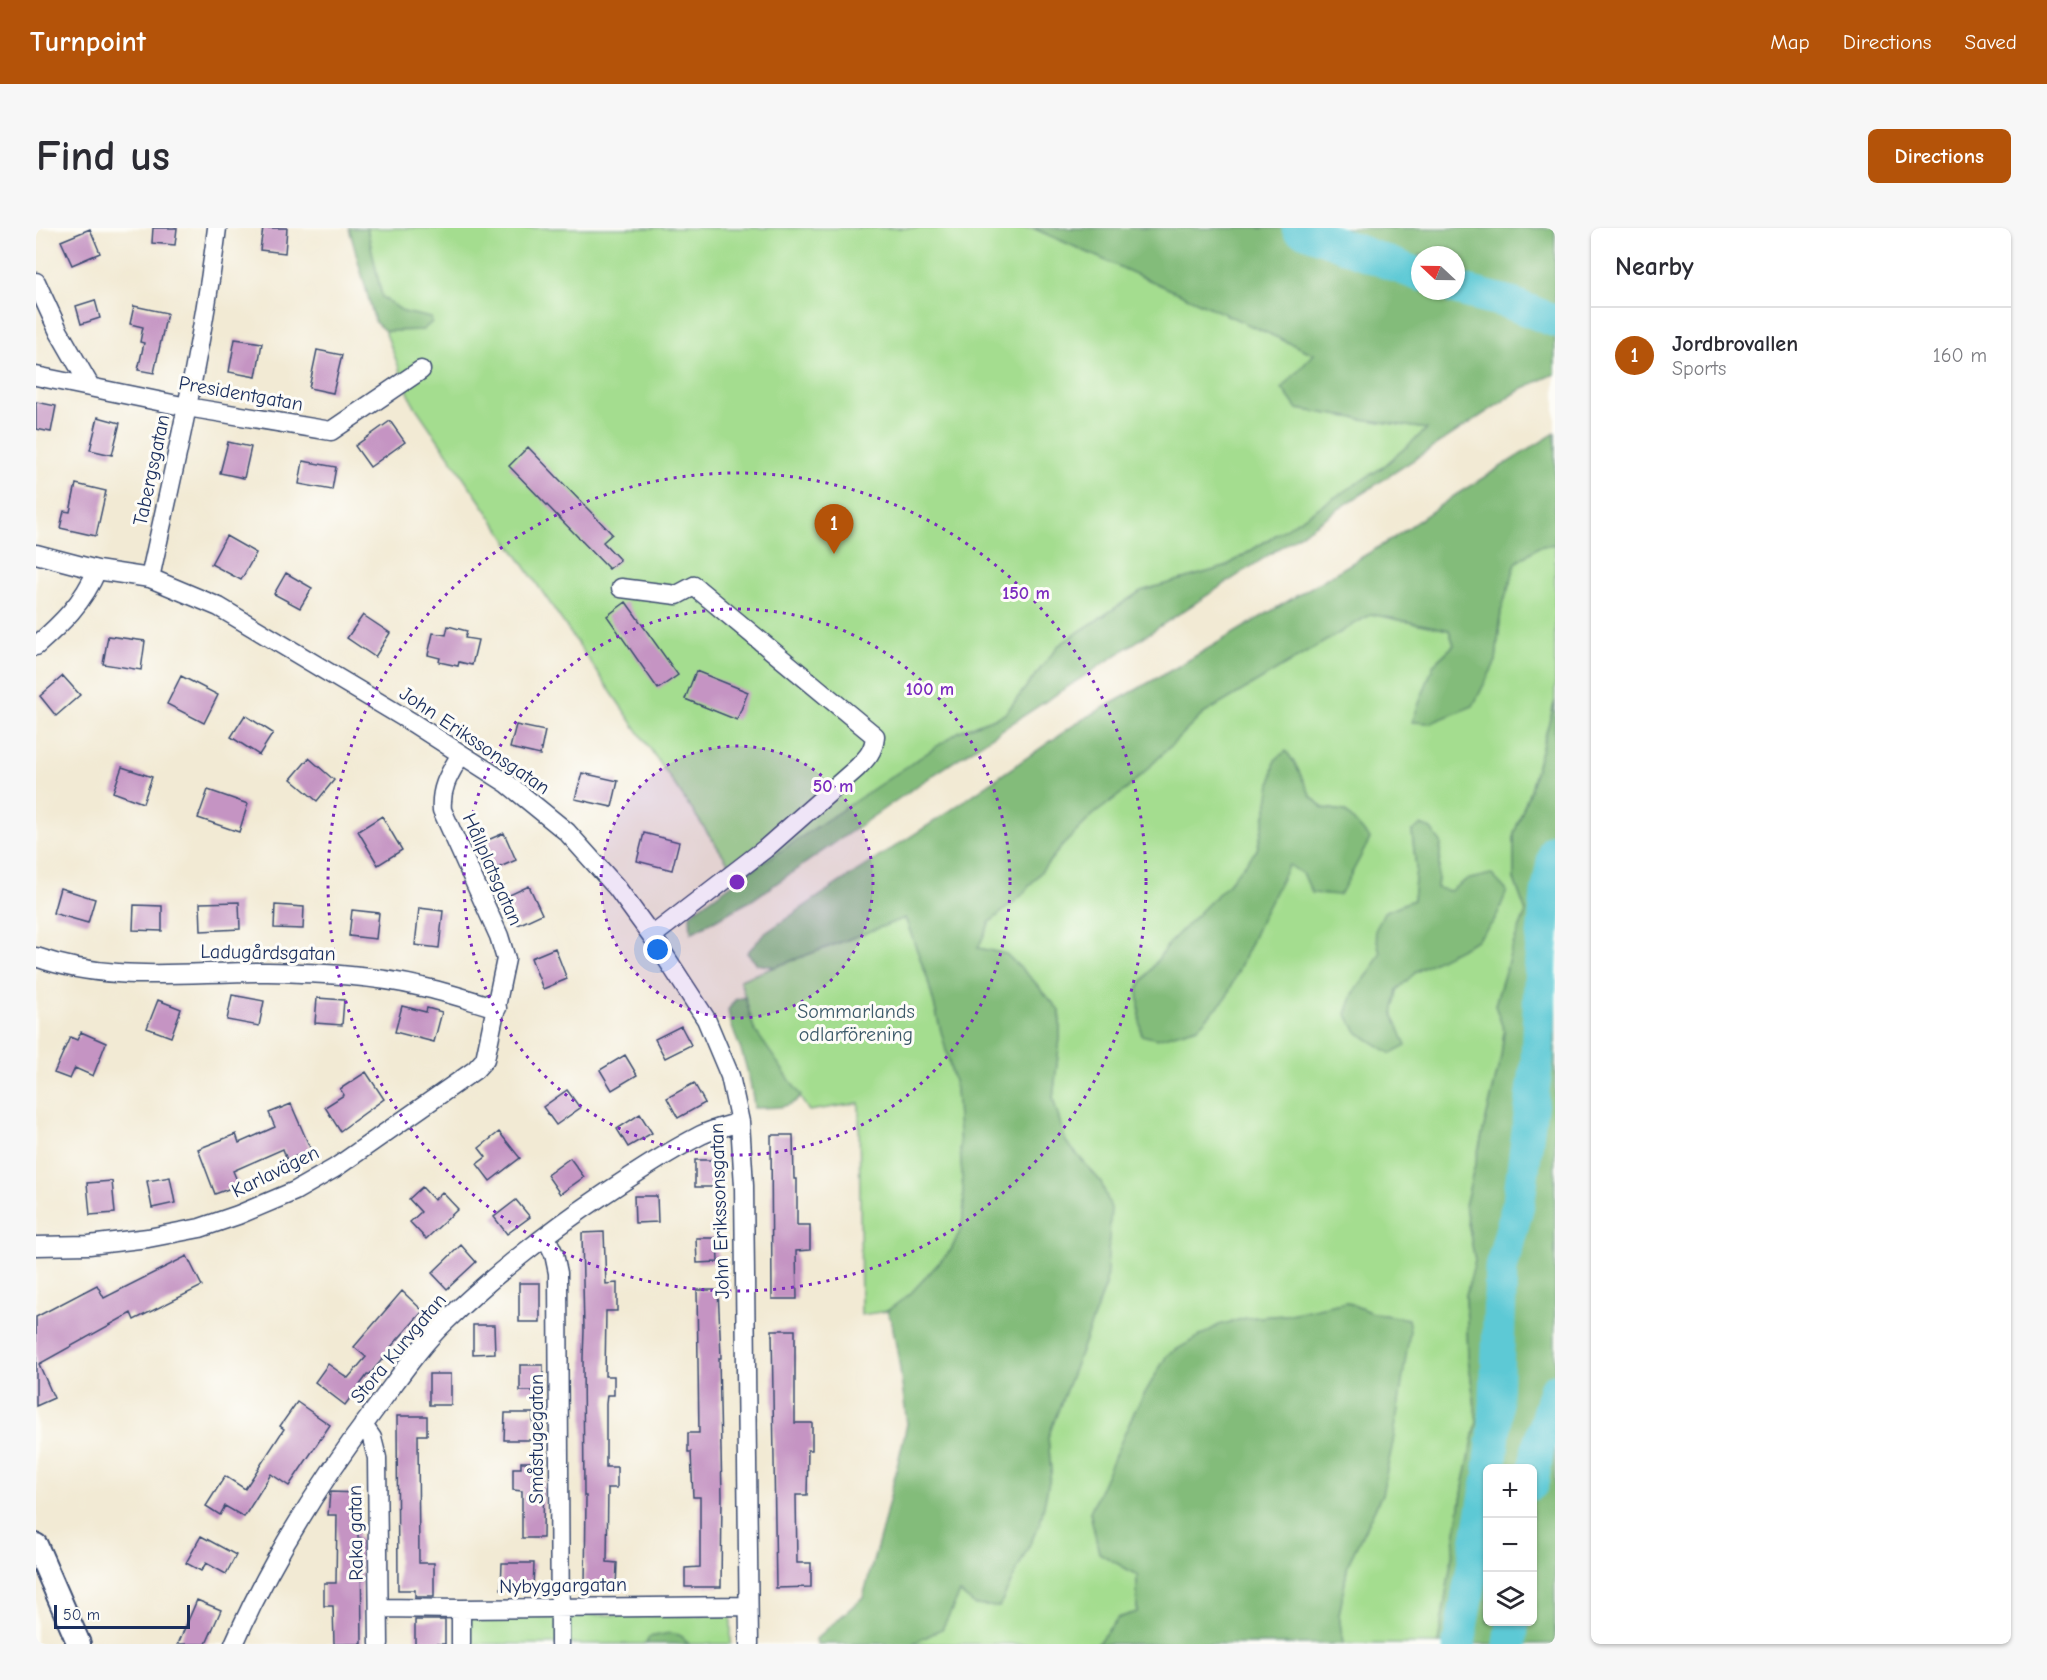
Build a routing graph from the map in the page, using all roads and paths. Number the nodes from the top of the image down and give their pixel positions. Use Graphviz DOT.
graph roads {
  1 [pos="217,228"];
  2 [pos="36,282"];
  3 [pos="421,370"];
  4 [pos="36,376"];
  5 [pos="90,386"];
  6 [pos="187,407"];
  7 [pos="36,554"];
  8 [pos="97,570"];
  9 [pos="150,578"];
  10 [pos="621,588"];
  11 [pos="36,646"];
  12 [pos="461,754"];
  13 [pos="652,936"];
  14 [pos="36,957"];
  15 [pos="497,1008"];
  16 [pos="740,1122"];
  17 [pos="546,1236"];
  18 [pos="36,1246"];
  19 [pos="363,1425"];
  20 [pos="36,1545"];
  21 [pos="748,1606"];
  22 [pos="559,1607"];
  23 [pos="379,1608"];
  24 [pos="461,1609"];
  25 [pos="79,1644"];
  26 [pos="234,1644"];
  27 [pos="379,1644"];
  28 [pos="461,1644"];
  29 [pos="560,1644"];
  30 [pos="748,1644"];
  1 -- 6 [label="street, Tabergsgatan"];
  2 -- 5 [label="street"];
  3 -- 6 [label="street, Presidentgatan"];
  4 -- 5 [label="street, Presidentgatan"];
  5 -- 6 [label="street, Presidentgatan"];
  6 -- 9 [label="street, Tabergsgatan"];
  7 -- 8 [label="street, John Erikssonsgatan"];
  8 -- 9 [label="street, John Erikssonsgatan"];
  8 -- 11 [label="street"];
  9 -- 12 [label="street, John Erikssonsgatan"];
  10 -- 13 [label="street"];
  12 -- 13 [label="street, John Erikssonsgatan"];
  12 -- 15 [label="street, Hållplatsgatan"];
  13 -- 16 [label="street, John Erikssonsgatan"];
  14 -- 15 [label="street, Ladugårdsgatan"];
  15 -- 18 [label="street, Karlavägen"];
  16 -- 17 [label="street, Stora Kurvgatan"];
  16 -- 21 [label="street, John Erikssonsgatan"];
  17 -- 19 [label="street, Stora Kurvgatan"];
  17 -- 22 [label="street, Småstugegatan"];
  19 -- 23 [label="street, Raka gatan"];
  19 -- 26 [label="street, Stora Kurvgatan"];
  20 -- 25 [label="street"];
  21 -- 22 [label="street, Nybyggargatan"];
  21 -- 30 [label="street, John Erikssonsgatan"];
  22 -- 24 [label="street, Nybyggargatan"];
  22 -- 29 [label="street, Småstugegatan"];
  23 -- 24 [label="street, Nybyggargatan"];
  23 -- 27 [label="street, Raka gatan"];
  24 -- 28 [label="street"];
}
